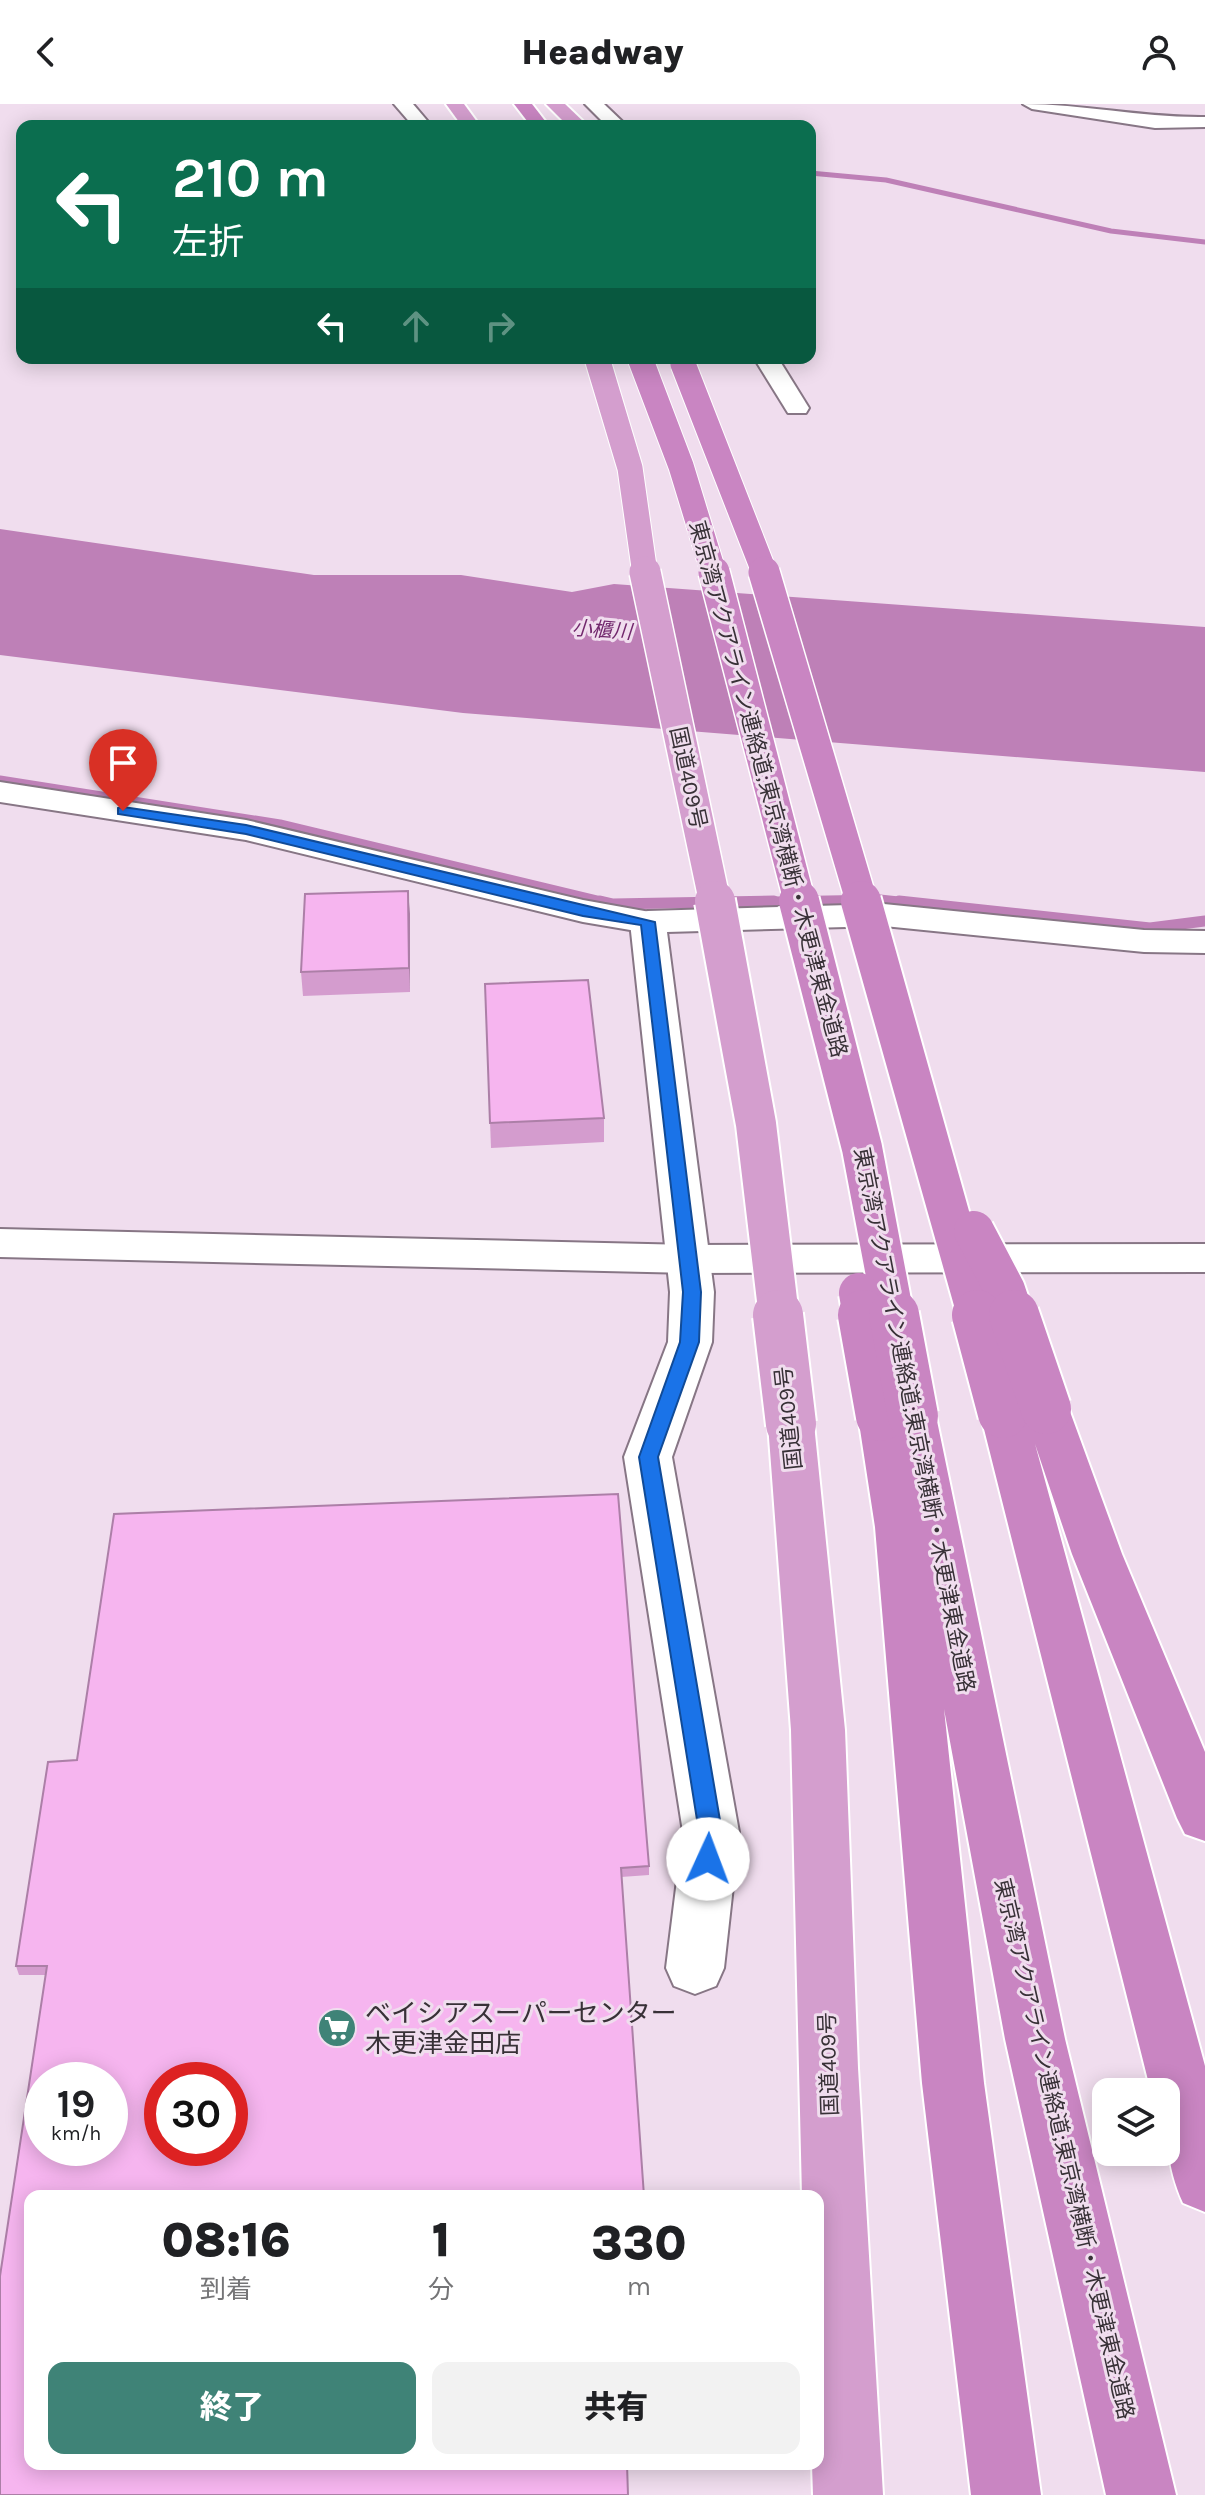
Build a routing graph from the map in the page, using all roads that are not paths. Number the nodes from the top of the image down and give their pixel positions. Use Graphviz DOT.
graph roads {
  1 [pos="403,104"];
  2 [pos="523,104"];
  3 [pos="594,104"];
  4 [pos="1032,104"];
  5 [pos="556,105"];
  6 [pos="417,120"];
  7 [pos="535,120"];
  8 [pos="572,120"];
  9 [pos="611,120"];
  10 [pos="1205,122"];
  11 [pos="599,364"];
  12 [pos="642,364"];
  13 [pos="682,364"];
  14 [pos="770,364"];
  15 [pos="797,408"];
  16 [pos="0,792"];
  17 [pos="648,922"];
  18 [pos="1205,942"];
  19 [pos="0,1243"];
  20 [pos="1205,1258"];
  21 [pos="690,1259"];
  22 [pos="1025,1411"];
  23 [pos="897,1416"];
  24 [pos="1205,1818"];
  25 [pos="695,1968"];
  26 [pos="1205,2182"];
  27 [pos="848,2495"];
  28 [pos="1006,2495"];
  29 [pos="1141,2495"];
  1 -- 6 [label="street"];
  2 -- 7 [label="highway"];
  3 -- 9 [label="street"];
  4 -- 10 [label="street"];
  5 -- 8 [label="highway"];
  11 -- 27 [label="highway, 国道409号, bridge"];
  12 -- 23 [label="highway, 東京湾アクアライン連絡道;東京湾横断・木更津東金道路, bridge"];
  13 -- 22 [label="highway, 東京湾アクアライン連絡道;東京湾横断・木更津東金道路, bridge"];
  14 -- 15 [label="street"];
  16 -- 17 [label="street"];
  17 -- 18 [label="street"];
  17 -- 21 [label="street"];
  19 -- 21 [label="street"];
  20 -- 21 [label="street"];
  21 -- 25 [label="street"];
  22 -- 24 [label="highway"];
  22 -- 26 [label="highway, 東京湾アクアライン連絡道;東京湾横断・木更津東金道路"];
  23 -- 28 [label="highway"];
  23 -- 29 [label="highway, 東京湾アクアライン連絡道;東京湾横断・木更津東金道路"];
}
